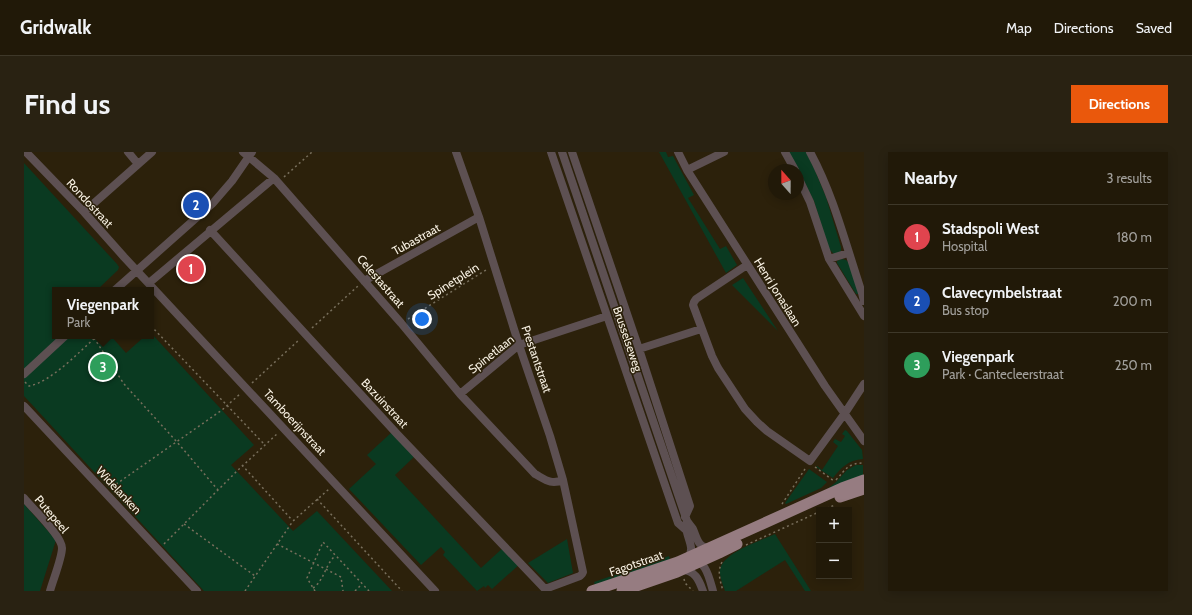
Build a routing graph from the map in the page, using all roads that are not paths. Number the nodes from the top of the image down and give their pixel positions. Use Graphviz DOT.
graph roads {
  1 [pos="26,152"];
  2 [pos="128,152"];
  3 [pos="152,152"];
  4 [pos="456,152"];
  5 [pos="552,152"];
  6 [pos="562,152"];
  7 [pos="572,152"];
  8 [pos="678,152"];
  9 [pos="724,152"];
  10 [pos="785,152"];
  11 [pos="810,152"];
  12 [pos="248,153"];
  13 [pos="138,164"];
  14 [pos="792,164"];
  15 [pos="687,170"];
  16 [pos="276,180"];
  17 [pos="804,190"];
  18 [pos="84,212"];
  19 [pos="479,217"];
  20 [pos="210,230"];
  21 [pos="848,253"];
  22 [pos="829,259"];
  23 [pos="748,266"];
  24 [pos="136,270"];
  25 [pos="364,281"];
  26 [pos="149,283"];
  27 [pos="118,287"];
  28 [pos="153,287"];
  29 [pos="154,288"];
  30 [pos="864,301"];
  31 [pos="607,316"];
  32 [pos="864,316"];
  33 [pos="701,329"];
  34 [pos="62,339"];
  35 [pos="519,345"];
  36 [pos="639,349"];
  37 [pos="24,374"];
  38 [pos="864,384"];
  39 [pos="460,394"];
  40 [pos="24,406"];
  41 [pos="845,413"];
  42 [pos="864,441"];
  43 [pos="563,480"];
  44 [pos="864,480"];
  45 [pos="864,489"];
  46 [pos="24,498"];
  47 [pos="786,513"];
  48 [pos="686,519"];
  49 [pos="686,530"];
  50 [pos="712,552"];
  51 [pos="688,558"];
  52 [pos="699,562"];
  53 [pos="708,572"];
  54 [pos="683,575"];
  55 [pos="580,576"];
  56 [pos="50,591"];
  57 [pos="197,591"];
  58 [pos="435,591"];
  59 [pos="592,591"];
  60 [pos="622,591"];
  61 [pos="702,591"];
  62 [pos="713,591"];
  1 -- 18 [label="street, Rondostraat"];
  2 -- 13 [label="street"];
  3 -- 13 [label="street"];
  4 -- 19 [label="street, Prestantstraat"];
  5 -- 31 [label="street, Brusselseweg"];
  6 -- 48 [label="street, Brusselseweg"];
  7 -- 36 [label="street, Brusselseweg"];
  8 -- 15 [label="street, Henri Jonaslaan"];
  9 -- 15 [label="street"];
  10 -- 14 [label="street"];
  11 -- 21 [label="street"];
  12 -- 16 [label="street, Celestastraat"];
  12 -- 24 [label="street"];
  13 -- 18 [label="street"];
  15 -- 23 [label="street, Henri Jonaslaan"];
  16 -- 20 [label="street"];
  16 -- 25 [label="street, Celestastraat"];
  17 -- 22 [label="street"];
  18 -- 24 [label="street, Rondostraat"];
  19 -- 25 [label="street, Tubastraat"];
  19 -- 35 [label="street, Prestantstraat"];
  20 -- 26 [label="street"];
  20 -- 55 [label="street, Bazuinstraat"];
  21 -- 22 [label="street"];
  21 -- 30 [label="street"];
  22 -- 32 [label="street"];
  23 -- 33 [label="street"];
  23 -- 41 [label="street, Henri Jonaslaan"];
  24 -- 26 [label="street, Tamboerijnstraat"];
  24 -- 27 [label="street"];
  25 -- 39 [label="street, Celestastraat"];
  26 -- 28 [label="street, Tamboerijnstraat"];
  29 -- 58 [label="street, Tamboerijnstraat"];
  31 -- 35 [label="street, Spinetlaan"];
  31 -- 49 [label="street, Brusselseweg"];
  33 -- 36 [label="street"];
  33 -- 41 [label="street"];
  34 -- 37 [label="street"];
  35 -- 39 [label="street, Spinetlaan"];
  35 -- 43 [label="street, Prestantstraat"];
  36 -- 48 [label="street, Brusselseweg"];
  38 -- 41 [label="street"];
  39 -- 43 [label="street, Celestastraat"];
  40 -- 57 [label="street, Widelanken"];
  41 -- 42 [label="street, Henri Jonaslaan"];
  43 -- 55 [label="street, Prestantstraat"];
  44 -- 47 [label="main road"];
  45 -- 47 [label="main road"];
  46 -- 56 [label="street, Putepeel"];
  47 -- 50 [label="main road"];
  48 -- 49 [label="street, Brusselseweg"];
  48 -- 50 [label="street, Brusselseweg"];
  49 -- 51 [label="street, Brusselseweg"];
  50 -- 51 [label="main road, Fagotstraat"];
  50 -- 52 [label="main road, Fagotstraat"];
  50 -- 53 [label="street"];
  51 -- 52 [label="street"];
  51 -- 59 [label="main road, Fagotstraat"];
  52 -- 53 [label="street"];
  52 -- 54 [label="main road, Fagotstraat"];
  53 -- 62 [label="street"];
  54 -- 60 [label="main road, Fagotstraat"];
  54 -- 61 [label="street"];
}
